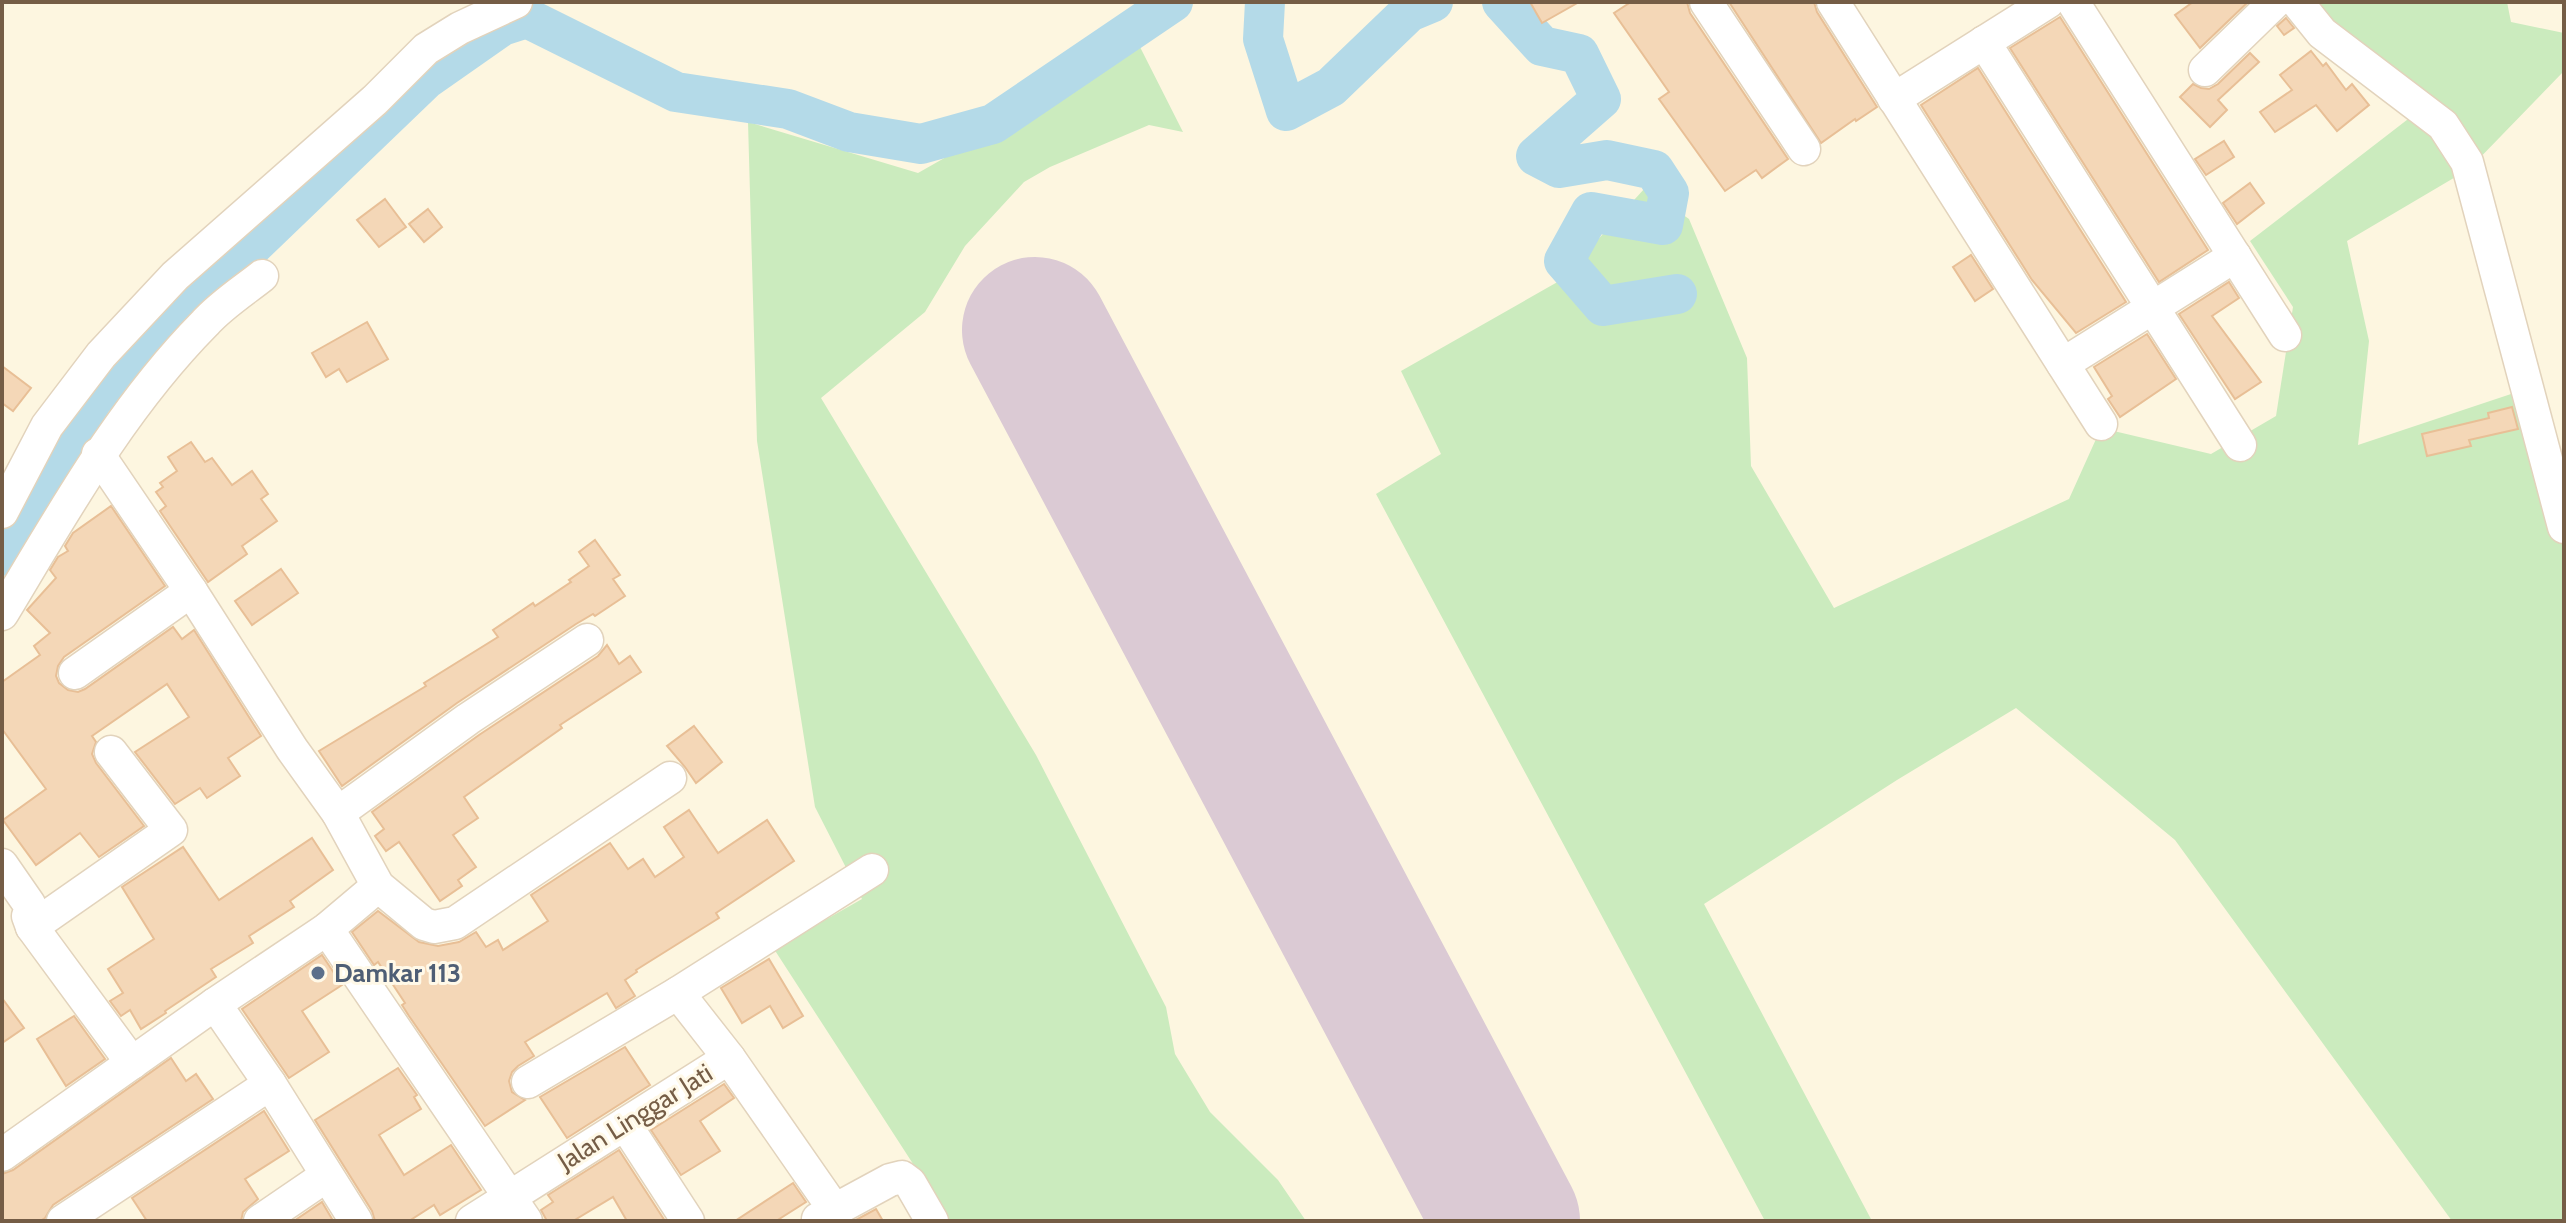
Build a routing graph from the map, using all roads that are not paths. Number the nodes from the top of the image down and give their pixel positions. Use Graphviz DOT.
graph roads {
  1 [pos="516,2"];
  2 [pos="1706,2"];
  3 [pos="1833,2"];
  4 [pos="2048,2"];
  5 [pos="2073,2"];
  6 [pos="2275,2"];
  7 [pos="2297,2"];
  8 [pos="1984,42"];
  9 [pos="2205,70"];
  10 [pos="1894,99"];
  11 [pos="1804,149"];
  12 [pos="2235,256"];
  13 [pos="262,276"];
  14 [pos="2152,308"];
  15 [pos="2285,335"];
  16 [pos="2063,364"];
  17 [pos="2101,424"];
  18 [pos="2240,445"];
  19 [pos="98,454"];
  20 [pos="2,512"];
  21 [pos="2564,527"];
  22 [pos="191,591"];
  23 [pos="2,614"];
  24 [pos="587,640"];
  25 [pos="75,673"];
  26 [pos="111,752"];
  27 [pos="670,778"];
  28 [pos="338,813"];
  29 [pos="2,865"];
  30 [pos="872,870"];
  31 [pos="378,886"];
  32 [pos="21,919"];
  33 [pos="327,929"];
  34 [pos="678,993"];
  35 [pos="215,1004"];
  36 [pos="729,1058"];
  37 [pos="132,1063"];
  38 [pos="528,1082"];
  39 [pos="270,1084"];
  40 [pos="625,1124"];
  41 [pos="2,1155"];
  42 [pos="326,1176"];
  43 [pos="518,1209"];
  44 [pos="825,1215"];
  45 [pos="63,1221"];
  46 [pos="260,1221"];
  47 [pos="356,1221"];
  48 [pos="472,1221"];
  49 [pos="688,1221"];
  50 [pos="932,1221"];
  1 -- 20 [label="street"];
  2 -- 11 [label="street"];
  3 -- 10 [label="street"];
  4 -- 8 [label="street"];
  5 -- 12 [label="street"];
  6 -- 9 [label="street"];
  7 -- 21 [label="street"];
  8 -- 10 [label="street"];
  8 -- 14 [label="street"];
  10 -- 16 [label="street"];
  12 -- 14 [label="street"];
  12 -- 15 [label="street"];
  13 -- 19 [label="street"];
  14 -- 16 [label="street"];
  14 -- 18 [label="street"];
  16 -- 17 [label="street"];
  19 -- 22 [label="street"];
  19 -- 23 [label="street"];
  22 -- 25 [label="street"];
  22 -- 28 [label="street"];
  24 -- 28 [label="street"];
  26 -- 32 [label="street"];
  27 -- 31 [label="street"];
  28 -- 31 [label="street"];
  29 -- 32 [label="street"];
  30 -- 34 [label="street"];
  31 -- 33 [label="street"];
  32 -- 37 [label="street"];
  33 -- 35 [label="street"];
  33 -- 43 [label="street"];
  34 -- 36 [label="street, Jalan Linggar Jati"];
  34 -- 38 [label="street"];
  35 -- 37 [label="street"];
  35 -- 39 [label="street"];
  36 -- 40 [label="street, Jalan Linggar Jati"];
  36 -- 44 [label="street"];
  37 -- 41 [label="street"];
  39 -- 42 [label="street"];
  39 -- 45 [label="street"];
  40 -- 43 [label="street, Jalan Linggar Jati"];
  40 -- 49 [label="street"];
  42 -- 46 [label="street"];
  42 -- 47 [label="street"];
  43 -- 48 [label="street, Jalan Linggar Jati"];
  44 -- 50 [label="street"];
}
